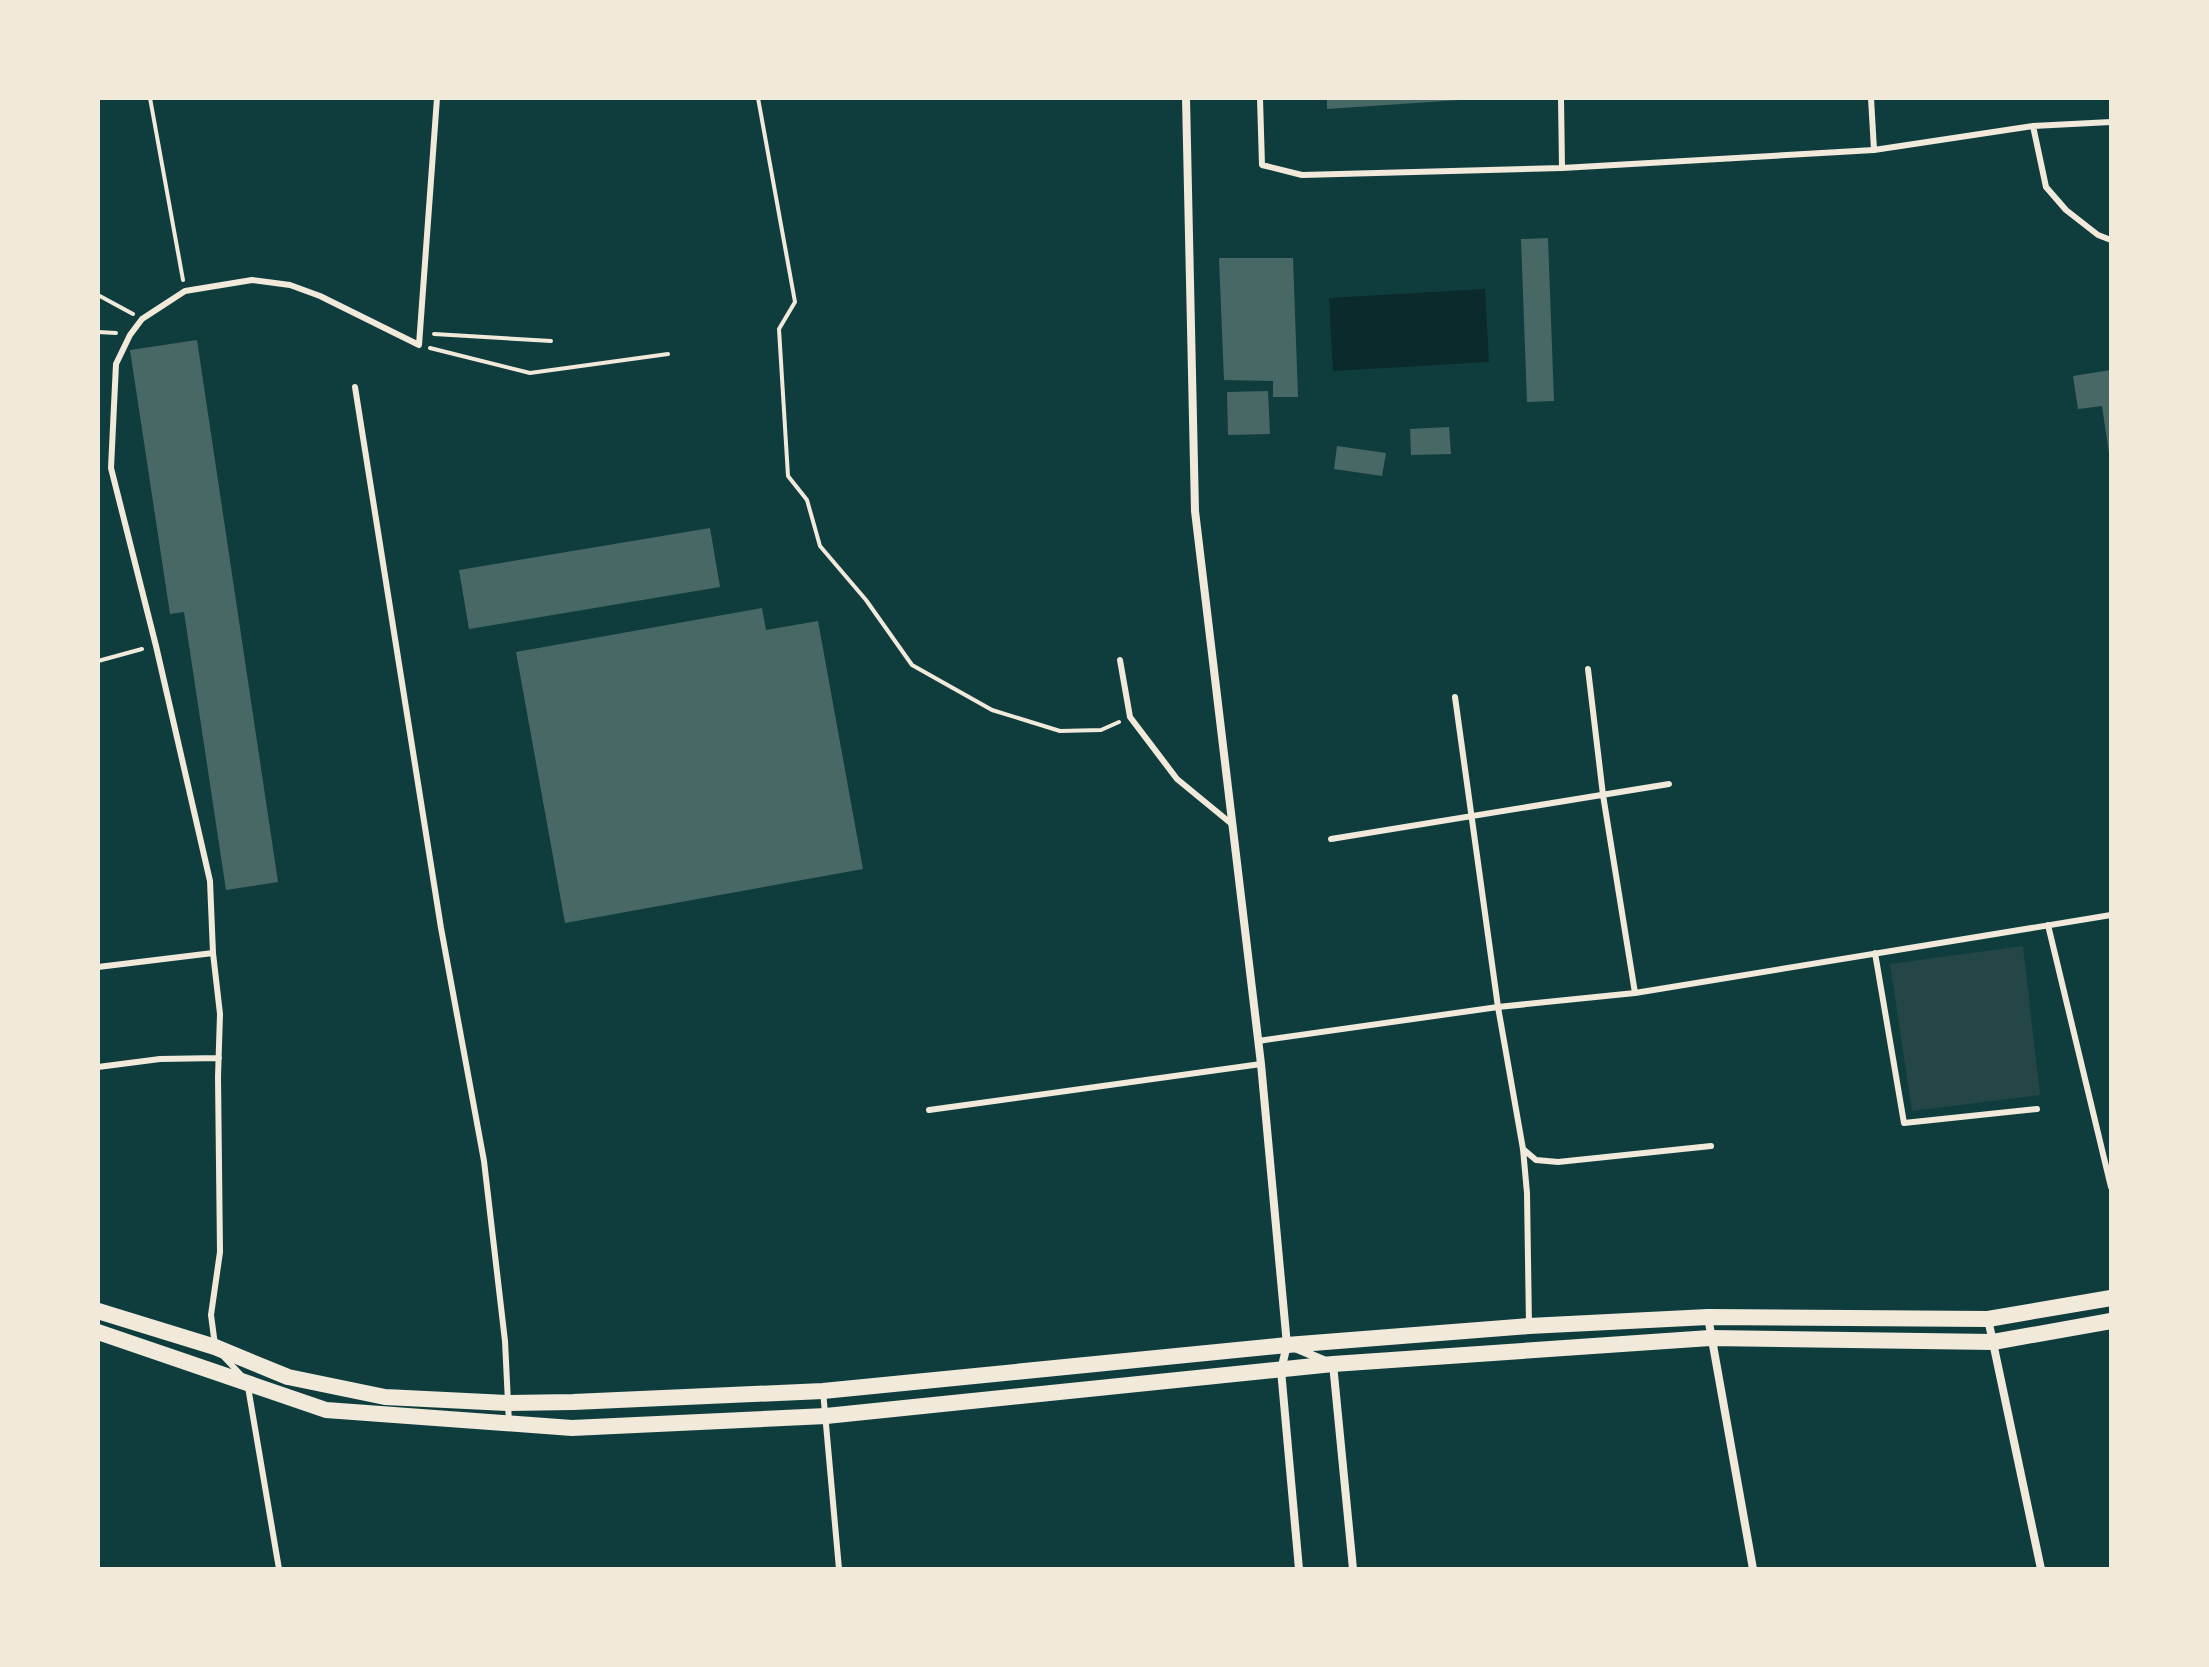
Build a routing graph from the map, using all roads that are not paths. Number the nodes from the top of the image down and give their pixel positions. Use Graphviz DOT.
graph roads {
  1 [pos="437,98"];
  2 [pos="1186,98"];
  3 [pos="1260,98"];
  4 [pos="1561,98"];
  5 [pos="1871,98"];
  6 [pos="2111,122"];
  7 [pos="2033,126"];
  8 [pos="1874,150"];
  9 [pos="1562,168"];
  10 [pos="2111,240"];
  11 [pos="355,387"];
  12 [pos="1120,660"];
  13 [pos="1588,669"];
  14 [pos="1455,697"];
  15 [pos="1669,784"];
  16 [pos="1603,795"];
  17 [pos="1472,817"];
  18 [pos="1233,825"];
  19 [pos="1331,839"];
  20 [pos="2111,915"];
  21 [pos="2048,925"];
  22 [pos="213,953"];
  23 [pos="1875,953"];
  24 [pos="98,967"];
  25 [pos="1635,993"];
  26 [pos="1498,1007"];
  27 [pos="1258,1041"];
  28 [pos="219,1058"];
  29 [pos="1261,1064"];
  30 [pos="98,1067"];
  31 [pos="2037,1109"];
  32 [pos="929,1110"];
  33 [pos="1711,1146"];
  34 [pos="1523,1149"];
  35 [pos="2111,1187"];
  36 [pos="2111,1298"];
  37 [pos="98,1311"];
  38 [pos="1708,1317"];
  39 [pos="1988,1319"];
  40 [pos="2111,1321"];
  41 [pos="1529,1326"];
  42 [pos="98,1332"];
  43 [pos="1710,1338"];
  44 [pos="1993,1342"];
  45 [pos="1287,1345"];
  46 [pos="215,1347"];
  47 [pos="1333,1364"];
  48 [pos="1281,1370"];
  49 [pos="247,1382"];
  50 [pos="823,1391"];
  51 [pos="507,1403"];
  52 [pos="826,1416"];
  53 [pos="509,1423"];
  54 [pos="279,1569"];
  55 [pos="839,1569"];
  56 [pos="1299,1569"];
  57 [pos="1353,1569"];
  58 [pos="1753,1569"];
  59 [pos="2041,1569"];
  1 -- 22 [label="lane"];
  2 -- 18 [label="street"];
  3 -- 9 [label="lane"];
  4 -- 9 [label="lane"];
  5 -- 8 [label="lane"];
  6 -- 7 [label="lane"];
  7 -- 8 [label="lane"];
  7 -- 10 [label="lane"];
  8 -- 9 [label="lane"];
  11 -- 51 [label="lane"];
  12 -- 18 [label="lane"];
  13 -- 16 [label="lane"];
  14 -- 17 [label="lane"];
  15 -- 16 [label="lane"];
  16 -- 17 [label="lane"];
  16 -- 25 [label="lane"];
  17 -- 19 [label="lane"];
  17 -- 26 [label="lane"];
  18 -- 27 [label="street"];
  20 -- 21 [label="lane"];
  21 -- 23 [label="lane"];
  21 -- 35 [label="lane"];
  22 -- 24 [label="lane"];
  22 -- 28 [label="lane"];
  23 -- 25 [label="lane"];
  23 -- 31 [label="lane"];
  25 -- 26 [label="lane"];
  26 -- 27 [label="lane"];
  26 -- 34 [label="lane"];
  27 -- 29 [label="street"];
  28 -- 30 [label="lane"];
  28 -- 46 [label="lane"];
  29 -- 32 [label="lane"];
  29 -- 45 [label="street"];
  33 -- 34 [label="lane"];
  34 -- 41 [label="lane"];
  36 -- 39 [label="main road"];
  37 -- 46 [label="main road"];
  38 -- 39 [label="main road"];
  38 -- 41 [label="main road"];
  38 -- 43 [label="street"];
  39 -- 44 [label="street"];
  40 -- 44 [label="main road"];
  41 -- 45 [label="main road"];
  42 -- 49 [label="main road"];
  43 -- 44 [label="main road"];
  43 -- 47 [label="main road"];
  43 -- 58 [label="street"];
  44 -- 59 [label="street"];
  45 -- 47 [label="street"];
  45 -- 48 [label="street"];
  45 -- 50 [label="main road"];
  46 -- 49 [label="lane"];
  46 -- 51 [label="main road"];
  47 -- 48 [label="main road"];
  47 -- 57 [label="street"];
  48 -- 52 [label="main road"];
  48 -- 56 [label="street"];
  49 -- 53 [label="main road"];
  49 -- 54 [label="lane"];
  50 -- 51 [label="main road"];
  50 -- 52 [label="lane"];
  51 -- 53 [label="lane"];
  52 -- 53 [label="main road"];
  52 -- 55 [label="lane"];
}
